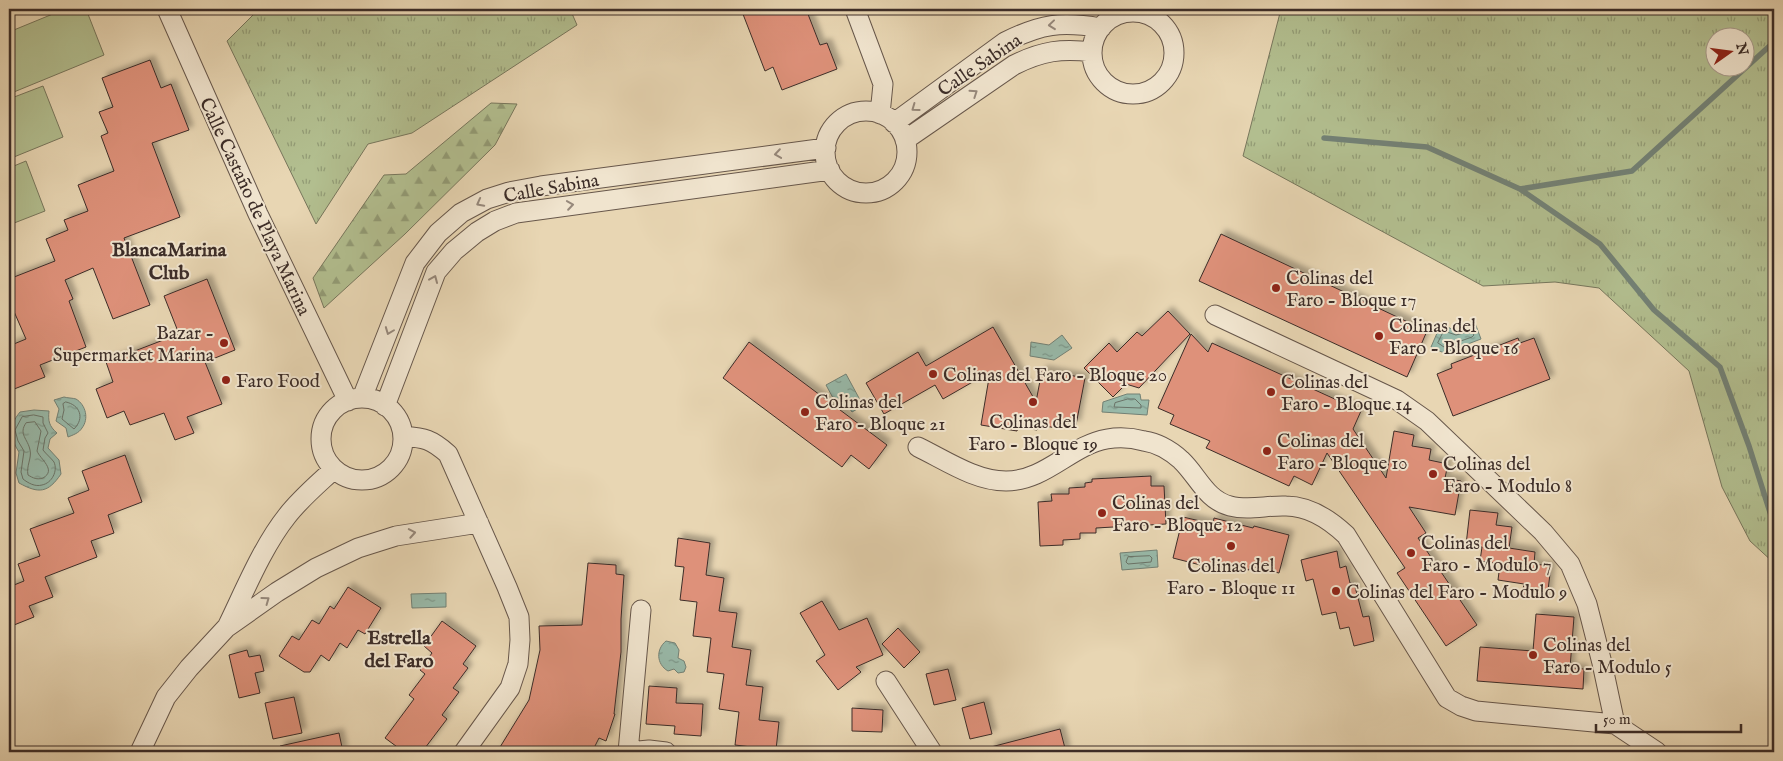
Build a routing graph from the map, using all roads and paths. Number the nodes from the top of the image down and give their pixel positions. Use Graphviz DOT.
graph roads {
  1 [pos="167,9"];
  2 [pos="855,9"];
  3 [pos="1132,10"];
  4 [pos="1101,28"];
  5 [pos="1092,52"];
  6 [pos="887,118"];
  7 [pos="905,140"];
  8 [pos="826,148"];
  9 [pos="830,170"];
  10 [pos="1215,315"];
  11 [pos="355,400"];
  12 [pos="385,406"];
  13 [pos="403,436"];
  14 [pos="918,446"];
  15 [pos="334,469"];
  16 [pos="479,523"];
  17 [pos="641,610"];
  18 [pos="226,628"];
  19 [pos="886,681"];
  20 [pos="1615,724"];
  21 [pos="140,752"];
  22 [pos="464,752"];
  23 [pos="628,752"];
  24 [pos="666,752"];
  25 [pos="932,752"];
  26 [pos="1656,752"];
  1 -- 11 [label="street, Calle Castaño de Playa Marina"];
  2 -- 6 [label="street"];
  3 -- 4 [label="street"];
  3 -- 5 [label="street"];
  4 -- 5 [label="street"];
  4 -- 6 [label="street, Calle Sabina, one-way"];
  7 -- 5 [label="street, Calle Sabina, one-way"];
  6 -- 7 [label="street"];
  6 -- 8 [label="street"];
  7 -- 9 [label="street"];
  8 -- 9 [label="street"];
  8 -- 11 [label="street, Calle Sabina, one-way"];
  12 -- 9 [label="street, Calle Sabina, one-way"];
  10 -- 20 [label="street"];
  11 -- 12 [label="street"];
  11 -- 15 [label="street"];
  12 -- 13 [label="street"];
  13 -- 15 [label="street"];
  13 -- 16 [label="street"];
  14 -- 20 [label="street"];
  15 -- 18 [label="street"];
  18 -- 16 [label="street, one-way"];
  16 -- 22 [label="street"];
  17 -- 23 [label="street"];
  18 -- 21 [label="street"];
  19 -- 25 [label="street"];
  20 -- 26 [label="street"];
  23 -- 24 [label="street"];
}
